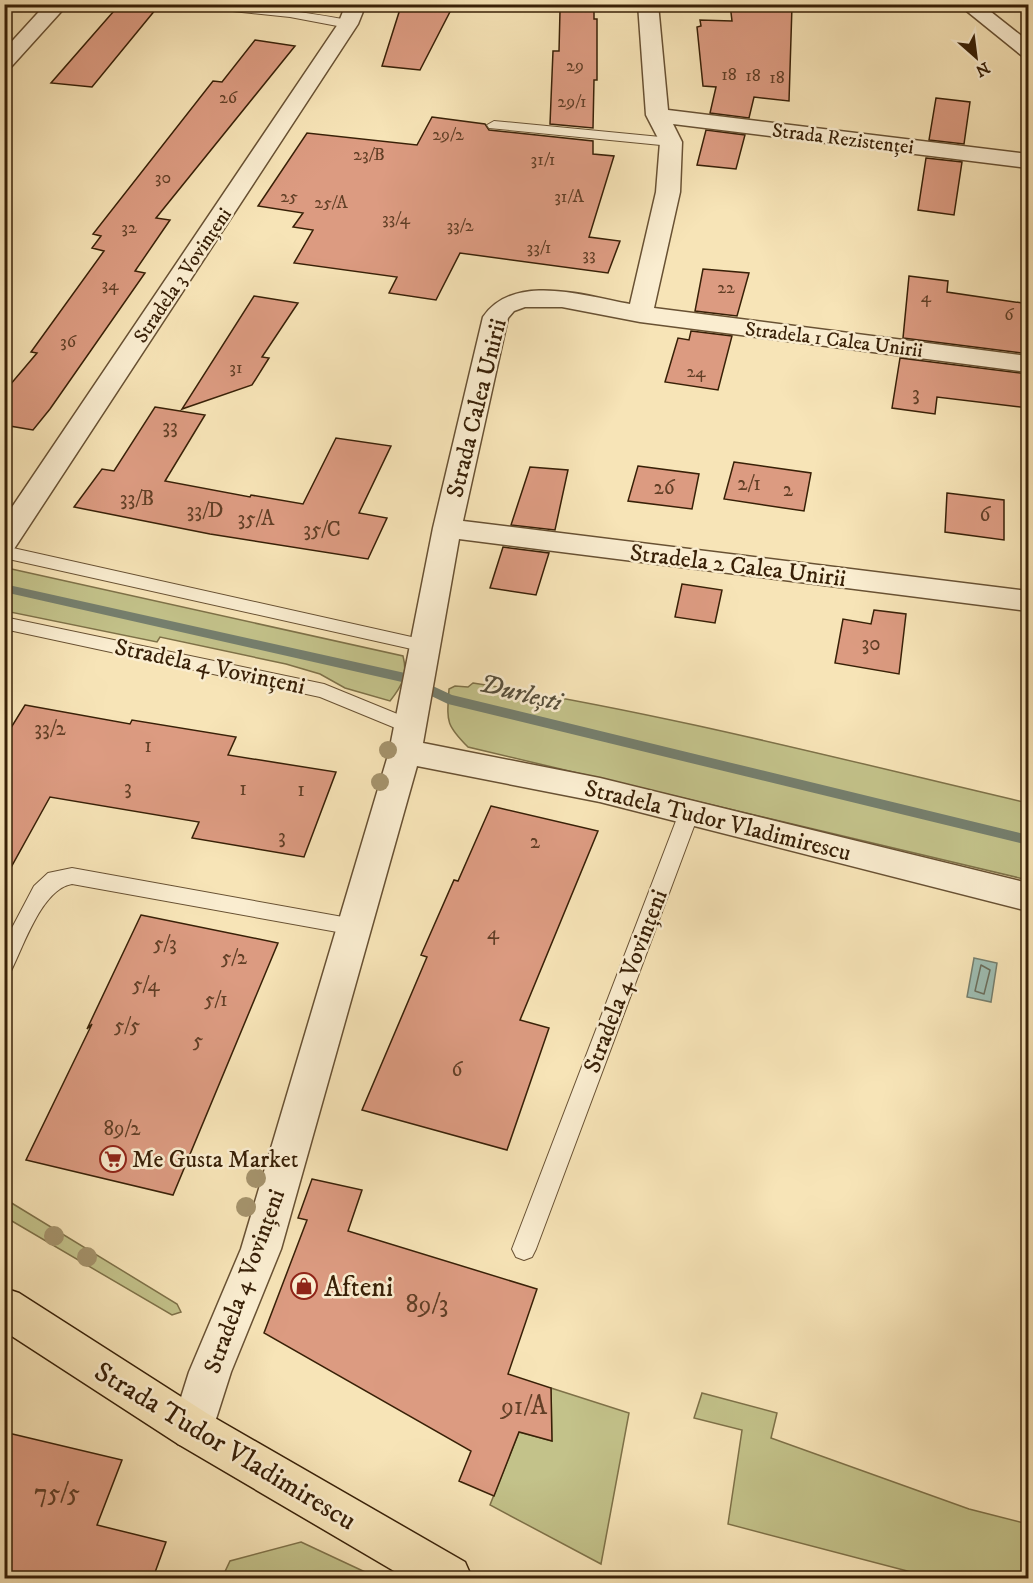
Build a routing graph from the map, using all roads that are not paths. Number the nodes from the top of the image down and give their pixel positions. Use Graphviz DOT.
graph roads {
  1 [pos="58,4"];
  2 [pos="204,4"];
  3 [pos="648,4"];
  4 [pos="968,4"];
  5 [pos="352,14"];
  6 [pos="1029,51"];
  7 [pos="4,63"];
  8 [pos="657,115"];
  9 [pos="494,125"];
  10 [pos="671,142"];
  11 [pos="1029,161"];
  12 [pos="640,314"];
  13 [pos="1029,364"];
  14 [pos="447,528"];
  15 [pos="4,542"];
  16 [pos="4,552"];
  17 [pos="1029,601"];
  18 [pos="4,623"];
  19 [pos="425,646"];
  20 [pos="412,716"];
  21 [pos="689,813"];
  22 [pos="1029,897"];
  23 [pos="354,927"];
  24 [pos="4,965"];
  25 [pos="524,1249"];
  26 [pos="4,1307"];
  27 [pos="193,1429"];
  28 [pos="449,1578"];
  1 -- 7 [label="street"];
  2 -- 5 [label="lane"];
  3 -- 8 [label="street"];
  4 -- 6 [label="street"];
  5 -- 15 [label="street, Stradela 3 Vovințeni"];
  8 -- 10 [label="street"];
  8 -- 11 [label="street, Strada Rezistenței"];
  9 -- 10 [label="lane"];
  10 -- 12 [label="street"];
  12 -- 13 [label="street, Stradela 1 Calea Unirii"];
  12 -- 14 [label="street, Strada Calea Unirii"];
  14 -- 17 [label="street, Stradela 2 Calea Unirii"];
  14 -- 19 [label="street, Strada Calea Unirii"];
  16 -- 19 [label="lane"];
  18 -- 20 [label="lane, Stradela 4 Vovințeni"];
  19 -- 20 [label="street, Strada Calea Unirii"];
  20 -- 21 [label="street, Stradela Tudor Vladimirescu"];
  20 -- 23 [label="street, Stradela 4 Vovințeni"];
  21 -- 22 [label="street, Stradela Tudor Vladimirescu"];
  21 -- 25 [label="lane, Stradela 4 Vovințeni"];
  23 -- 24 [label="lane"];
  23 -- 27 [label="street, Stradela 4 Vovințeni"];
  26 -- 27 [label="main road, Strada Tudor Vladimirescu"];
  27 -- 28 [label="main road, Strada Tudor Vladimirescu"];
}
